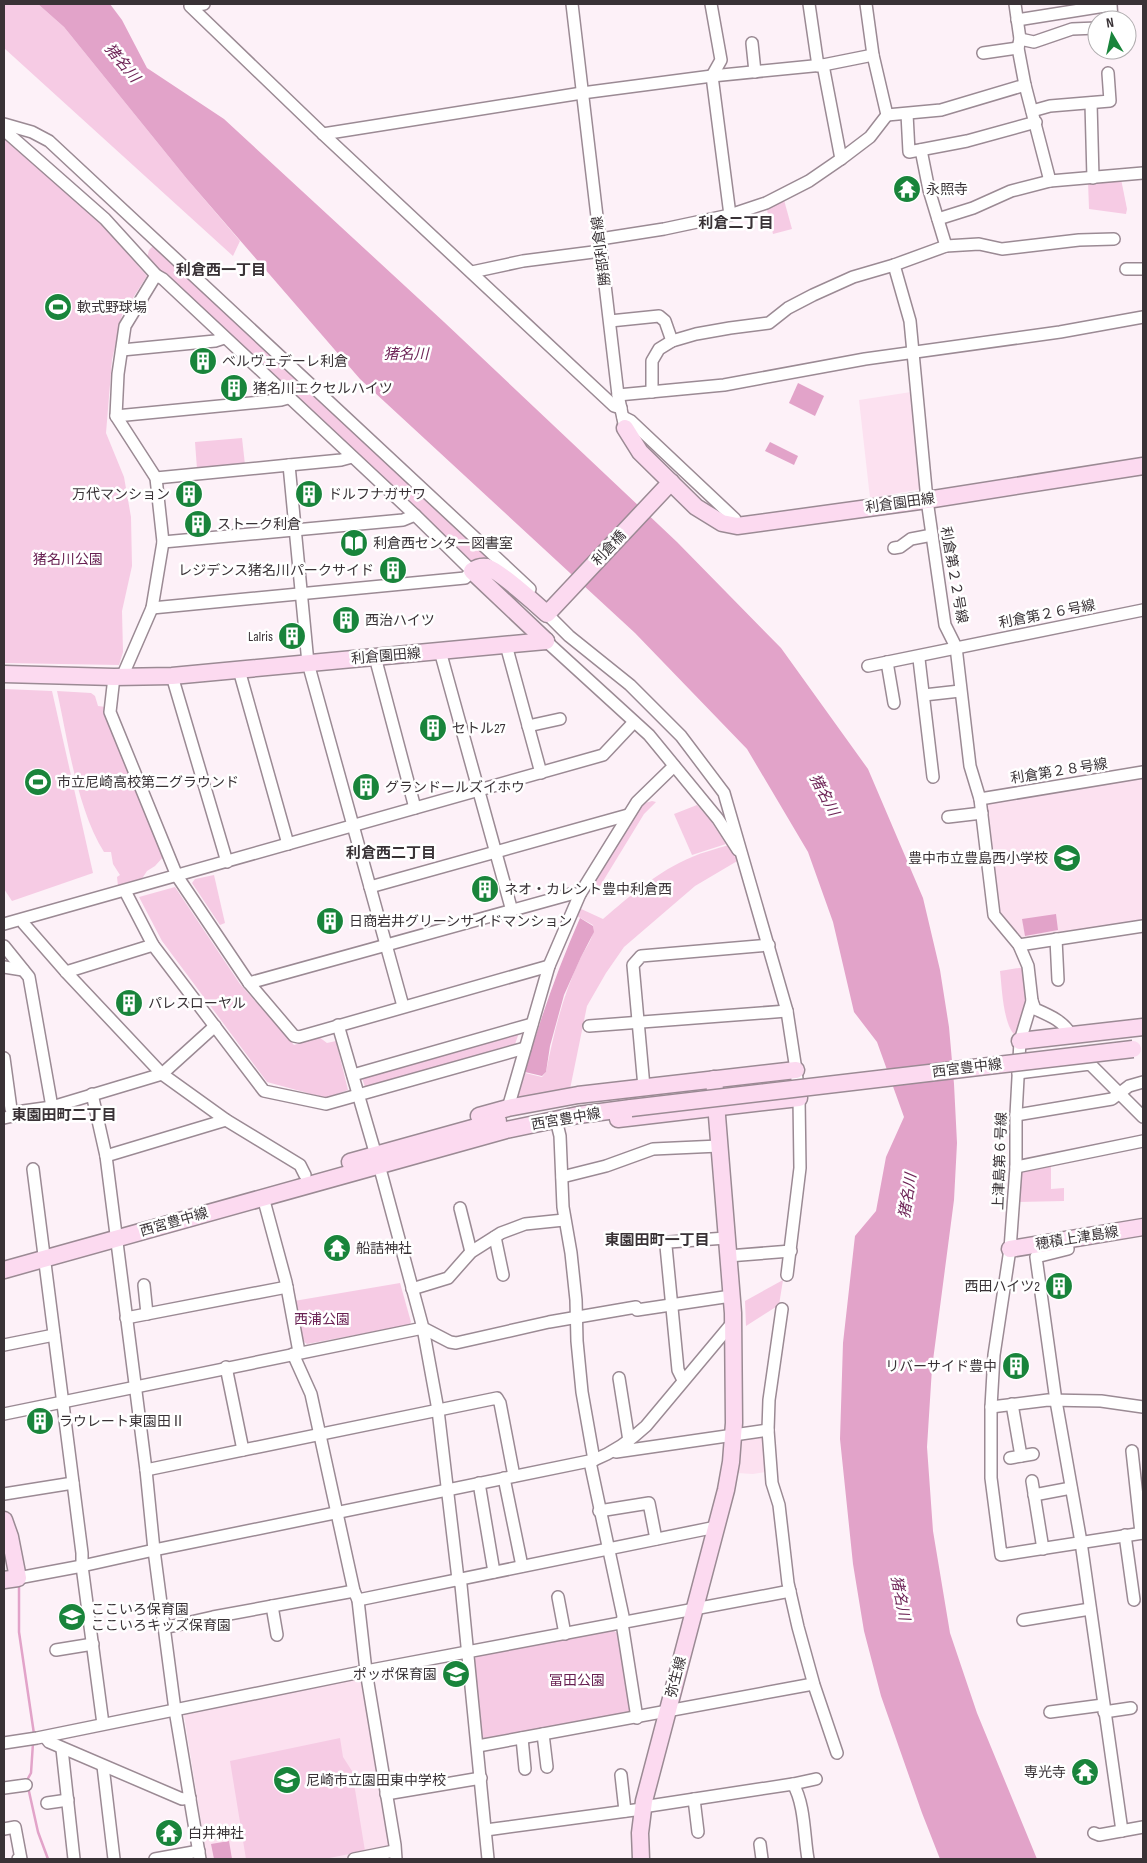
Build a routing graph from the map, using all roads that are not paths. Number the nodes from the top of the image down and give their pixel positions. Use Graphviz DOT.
graph roads {
  1 [pos="204,4"];
  2 [pos="572,4"];
  3 [pos="711,4"];
  4 [pos="809,4"];
  5 [pos="866,4"];
  6 [pos="1015,4"];
  7 [pos="1045,9"];
  8 [pos="1111,10"];
  9 [pos="1017,20"];
  10 [pos="1087,28"];
  11 [pos="752,43"];
  12 [pos="1019,43"];
  13 [pos="983,53"];
  14 [pos="873,55"];
  15 [pos="821,65"];
  16 [pos="755,72"];
  17 [pos="1108,73"];
  18 [pos="712,76"];
  19 [pos="1024,85"];
  20 [pos="582,93"];
  21 [pos="1091,103"];
  22 [pos="906,114"];
  23 [pos="887,115"];
  24 [pos="1034,116"];
  25 [pos="4,124"];
  26 [pos="4,130"];
  27 [pos="323,134"];
  28 [pos="921,150"];
  29 [pos="841,159"];
  30 [pos="1143,173"];
  31 [pos="1093,178"];
  32 [pos="1050,181"];
  33 [pos="730,215"];
  34 [pos="938,219"];
  35 [pos="600,239"];
  36 [pos="1114,239"];
  37 [pos="946,246"];
  38 [pos="601,251"];
  39 [pos="894,265"];
  40 [pos="1126,269"];
  41 [pos="1143,269"];
  42 [pos="472,272"];
  43 [pos="156,275"];
  44 [pos="1143,317"];
  45 [pos="610,321"];
  46 [pos="224,338"];
  47 [pos="672,342"];
  48 [pos="122,350"];
  49 [pos="912,354"];
  50 [pos="652,392"];
  51 [pos="618,395"];
  52 [pos="288,398"];
  53 [pos="116,416"];
  54 [pos="623,418"];
  55 [pos="352,457"];
  56 [pos="289,466"];
  57 [pos="1143,466"];
  58 [pos="156,478"];
  59 [pos="667,486"];
  60 [pos="926,500"];
  61 [pos="415,515"];
  62 [pos="737,526"];
  63 [pos="295,530"];
  64 [pos="932,535"];
  65 [pos="163,542"];
  66 [pos="894,548"];
  67 [pos="472,571"];
  68 [pos="301,594"];
  69 [pos="152,608"];
  70 [pos="542,609"];
  71 [pos="1143,610"];
  72 [pos="546,640"];
  73 [pos="506,645"];
  74 [pos="956,647"];
  75 [pos="440,651"];
  76 [pos="375,657"];
  77 [pos="920,659"];
  78 [pos="888,662"];
  79 [pos="308,663"];
  80 [pos="868,666"];
  81 [pos="239,670"];
  82 [pos="4,674"];
  83 [pos="172,676"];
  84 [pos="118,677"];
  85 [pos="960,691"];
  86 [pos="924,695"];
  87 [pos="894,703"];
  88 [pos="560,719"];
  89 [pos="634,722"];
  90 [pos="528,726"];
  91 [pos="674,766"];
  92 [pos="1143,772"];
  93 [pos="541,773"];
  94 [pos="933,777"];
  95 [pos="479,790"];
  96 [pos="980,799"];
  97 [pos="416,808"];
  98 [pos="982,812"];
  99 [pos="628,815"];
  100 [pos="948,817"];
  101 [pos="353,826"];
  102 [pos="288,844"];
  103 [pos="496,851"];
  104 [pos="227,862"];
  105 [pos="746,864"];
  106 [pos="177,876"];
  107 [pos="370,886"];
  108 [pos="125,891"];
  109 [pos="580,894"];
  110 [pos="512,911"];
  111 [pos="22,920"];
  112 [pos="4,924"];
  113 [pos="1143,926"];
  114 [pos="1056,939"];
  115 [pos="153,944"];
  116 [pos="769,945"];
  117 [pos="1019,945"];
  118 [pos="4,946"];
  119 [pos="386,946"];
  120 [pos="549,966"];
  121 [pos="4,967"];
  122 [pos="23,970"];
  123 [pos="66,972"];
  124 [pos="1058,980"];
  125 [pos="249,983"];
  126 [pos="1032,1001"];
  127 [pos="403,1006"];
  128 [pos="788,1011"];
  129 [pos="638,1022"];
  130 [pos="532,1024"];
  131 [pos="338,1025"];
  132 [pos="215,1026"];
  133 [pos="589,1026"];
  134 [pos="1143,1027"];
  135 [pos="1072,1036"];
  136 [pos="1020,1041"];
  137 [pos="1137,1043"];
  138 [pos="525,1048"];
  139 [pos="4,1058"];
  140 [pos="796,1070"];
  141 [pos="1018,1073"];
  142 [pos="162,1074"];
  143 [pos="352,1076"];
  144 [pos="714,1079"];
  145 [pos="1143,1082"];
  146 [pos="644,1087"];
  147 [pos="92,1094"];
  148 [pos="1119,1094"];
  149 [pos="358,1096"];
  150 [pos="799,1098"];
  151 [pos="631,1103"];
  152 [pos="52,1107"];
  153 [pos="715,1107"];
  154 [pos="508,1108"];
  155 [pos="16,1112"];
  156 [pos="1016,1115"];
  157 [pos="1143,1117"];
  158 [pos="4,1118"];
  159 [pos="226,1120"];
  160 [pos="558,1128"];
  161 [pos="1143,1140"];
  162 [pos="415,1143"];
  163 [pos="719,1146"];
  164 [pos="448,1147"];
  165 [pos="106,1156"];
  166 [pos="377,1160"];
  167 [pos="1016,1167"];
  168 [pos="33,1169"];
  169 [pos="305,1175"];
  170 [pos="562,1177"];
  171 [pos="262,1196"];
  172 [pos="460,1208"];
  173 [pos="564,1220"];
  174 [pos="1143,1227"];
  175 [pos="116,1233"];
  176 [pos="495,1237"];
  177 [pos="726,1238"];
  178 [pos="1068,1240"];
  179 [pos="1010,1249"];
  180 [pos="790,1251"];
  181 [pos="471,1252"];
  182 [pos="44,1253"];
  183 [pos="728,1256"];
  184 [pos="4,1259"];
  185 [pos="4,1270"];
  186 [pos="503,1275"];
  187 [pos="787,1276"];
  188 [pos="144,1285"];
  189 [pos="287,1287"];
  190 [pos="412,1289"];
  191 [pos="731,1296"];
  192 [pos="670,1304"];
  193 [pos="782,1309"];
  194 [pos="146,1314"];
  195 [pos="577,1317"];
  196 [pos="126,1318"];
  197 [pos="733,1322"];
  198 [pos="423,1328"];
  199 [pos="54,1335"];
  200 [pos="4,1345"];
  201 [pos="296,1353"];
  202 [pos="226,1367"];
  203 [pos="619,1378"];
  204 [pos="684,1380"];
  205 [pos="134,1386"];
  206 [pos="1056,1401"];
  207 [pos="63,1402"];
  208 [pos="1012,1404"];
  209 [pos="990,1407"];
  210 [pos="1143,1407"];
  211 [pos="438,1410"];
  212 [pos="4,1414"];
  213 [pos="768,1430"];
  214 [pos="319,1435"];
  215 [pos="734,1435"];
  216 [pos="629,1441"];
  217 [pos="243,1450"];
  218 [pos="1132,1451"];
  219 [pos="611,1453"];
  220 [pos="1033,1454"];
  221 [pos="592,1461"];
  222 [pos="146,1470"];
  223 [pos="509,1477"];
  224 [pos="73,1482"];
  225 [pos="1032,1482"];
  226 [pos="479,1483"];
  227 [pos="1071,1488"];
  228 [pos="449,1489"];
  229 [pos="4,1494"];
  230 [pos="1034,1494"];
  231 [pos="599,1511"];
  232 [pos="336,1512"];
  233 [pos="4,1520"];
  234 [pos="716,1527"];
  235 [pos="1142,1533"];
  236 [pos="1125,1536"];
  237 [pos="656,1539"];
  238 [pos="1081,1542"];
  239 [pos="1043,1549"];
  240 [pos="154,1550"];
  241 [pos="608,1550"];
  242 [pos="82,1566"];
  243 [pos="522,1566"];
  244 [pos="494,1572"];
  245 [pos="11,1579"];
  246 [pos="458,1579"];
  247 [pos="790,1591"];
  248 [pos="356,1596"];
  249 [pos="558,1597"];
  250 [pos="1134,1600"];
  251 [pos="272,1606"];
  252 [pos="694,1609"];
  253 [pos="1090,1609"];
  254 [pos="1023,1620"];
  255 [pos="622,1623"];
  256 [pos="164,1628"];
  257 [pos="566,1634"];
  258 [pos="277,1635"];
  259 [pos="93,1644"];
  260 [pos="56,1650"];
  261 [pos="469,1652"];
  262 [pos="366,1671"];
  263 [pos="813,1684"];
  264 [pos="1104,1708"];
  265 [pos="1131,1708"];
  266 [pos="176,1710"];
  267 [pos="667,1711"];
  268 [pos="1050,1712"];
  269 [pos="637,1718"];
  270 [pos="103,1724"];
  271 [pos="543,1734"];
  272 [pos="45,1737"];
  273 [pos="522,1738"];
  274 [pos="4,1743"];
  275 [pos="478,1746"];
  276 [pos="62,1749"];
  277 [pos="837,1753"];
  278 [pos="102,1766"];
  279 [pos="547,1767"];
  280 [pos="525,1769"];
  281 [pos="621,1775"];
  282 [pos="481,1778"];
  283 [pos="816,1779"];
  284 [pos="793,1784"];
  285 [pos="26,1785"];
  286 [pos="4,1788"];
  287 [pos="386,1794"];
  288 [pos="190,1798"];
  289 [pos="694,1799"];
  290 [pos="68,1800"];
  291 [pos="47,1803"];
  292 [pos="642,1809"];
  293 [pos="625,1811"];
  294 [pos="1143,1827"];
  295 [pos="4,1829"];
  296 [pos="486,1830"];
  297 [pos="1122,1831"];
  298 [pos="698,1832"];
  299 [pos="1094,1833"];
  300 [pos="760,1844"];
  301 [pos="199,1855"];
  302 [pos="395,1855"];
  303 [pos="155,1858"];
  304 [pos="18,1859"];
  305 [pos="74,1859"];
  306 [pos="114,1859"];
  307 [pos="354,1859"];
  308 [pos="488,1859"];
  309 [pos="641,1859"];
  310 [pos="762,1859"];
  311 [pos="808,1859"];
  1 -- 27 [label="street"];
  2 -- 20 [label="street, 勝部利倉線"];
  3 -- 18 [label="street"];
  4 -- 15 [label="street"];
  5 -- 14 [label="street"];
  6 -- 9 [label="street"];
  7 -- 8 [label="street"];
  7 -- 9 [label="street"];
  9 -- 12 [label="street"];
  10 -- 12 [label="street"];
  11 -- 16 [label="street"];
  12 -- 13 [label="street"];
  12 -- 19 [label="street"];
  14 -- 15 [label="street"];
  14 -- 23 [label="street"];
  15 -- 16 [label="street"];
  15 -- 29 [label="street"];
  16 -- 18 [label="street"];
  17 -- 21 [label="street"];
  18 -- 20 [label="street"];
  18 -- 33 [label="street"];
  19 -- 22 [label="street"];
  19 -- 24 [label="street"];
  20 -- 27 [label="street"];
  20 -- 35 [label="street, 勝部利倉線"];
  21 -- 24 [label="street"];
  21 -- 31 [label="street"];
  22 -- 23 [label="street"];
  22 -- 28 [label="street"];
  23 -- 29 [label="street"];
  24 -- 28 [label="street"];
  24 -- 32 [label="street"];
  25 -- 70 [label="street"];
  26 -- 43 [label="street"];
  27 -- 42 [label="street"];
  28 -- 34 [label="street"];
  29 -- 33 [label="street"];
  30 -- 31 [label="street"];
  31 -- 32 [label="street"];
  32 -- 34 [label="street"];
  33 -- 35 [label="street"];
  34 -- 37 [label="street"];
  35 -- 38 [label="street, 勝部利倉線"];
  36 -- 37 [label="street"];
  37 -- 39 [label="street"];
  38 -- 42 [label="street"];
  38 -- 45 [label="street, 勝部利倉線"];
  39 -- 47 [label="street"];
  39 -- 49 [label="street, 利倉第２２号線"];
  40 -- 41 [label="street"];
  42 -- 54 [label="street"];
  43 -- 46 [label="street"];
  43 -- 48 [label="street"];
  44 -- 49 [label="street"];
  45 -- 47 [label="street"];
  45 -- 51 [label="street, 勝部利倉線"];
  46 -- 48 [label="street"];
  46 -- 52 [label="street"];
  47 -- 50 [label="street"];
  48 -- 53 [label="street"];
  49 -- 50 [label="street"];
  49 -- 60 [label="street, 利倉第２２号線"];
  50 -- 51 [label="street"];
  51 -- 54 [label="street, 勝部利倉線"];
  52 -- 53 [label="street"];
  52 -- 55 [label="street"];
  53 -- 58 [label="street"];
  54 -- 59 [label="main road, 勝部利倉線"];
  54 -- 62 [label="street"];
  55 -- 56 [label="street"];
  55 -- 61 [label="street"];
  56 -- 58 [label="street"];
  56 -- 63 [label="street"];
  57 -- 60 [label="main road, 利倉園田線"];
  58 -- 65 [label="street"];
  59 -- 62 [label="main road, 利倉園田線"];
  59 -- 70 [label="main road, 利倉橋"];
  60 -- 62 [label="main road, 利倉園田線"];
  60 -- 64 [label="street, 利倉第２２号線"];
  61 -- 63 [label="street"];
  61 -- 67 [label="street"];
  63 -- 65 [label="street"];
  63 -- 68 [label="street"];
  64 -- 66 [label="street"];
  64 -- 74 [label="street, 利倉第２２号線"];
  65 -- 69 [label="street"];
  67 -- 68 [label="street"];
  67 -- 70 [label="main road"];
  67 -- 72 [label="main road"];
  68 -- 69 [label="street"];
  68 -- 79 [label="street"];
  69 -- 84 [label="street"];
  70 -- 105 [label="street"];
  71 -- 74 [label="street, 利倉第２６号線"];
  72 -- 73 [label="main road, 利倉園田線"];
  72 -- 89 [label="street"];
  73 -- 75 [label="main road, 利倉園田線"];
  73 -- 90 [label="street"];
  74 -- 78 [label="street, 利倉第２６号線"];
  74 -- 85 [label="street, 利倉第２２号線"];
  75 -- 76 [label="main road, 利倉園田線"];
  75 -- 95 [label="street"];
  76 -- 79 [label="main road, 利倉園田線"];
  76 -- 97 [label="street"];
  77 -- 86 [label="street"];
  78 -- 80 [label="street, 利倉第２６号線"];
  78 -- 87 [label="street"];
  79 -- 81 [label="main road, 利倉園田線"];
  79 -- 101 [label="street"];
  81 -- 83 [label="main road, 利倉園田線"];
  81 -- 102 [label="street"];
  82 -- 84 [label="main road, 利倉園田線"];
  83 -- 84 [label="main road, 利倉園田線"];
  83 -- 104 [label="street"];
  84 -- 106 [label="street"];
  85 -- 86 [label="street"];
  85 -- 96 [label="street, 利倉第２２号線"];
  86 -- 94 [label="street"];
  88 -- 90 [label="street"];
  89 -- 91 [label="street"];
  89 -- 93 [label="street"];
  90 -- 93 [label="street"];
  91 -- 99 [label="street"];
  91 -- 105 [label="street"];
  92 -- 96 [label="street, 利倉第２８号線"];
  93 -- 95 [label="street"];
  95 -- 97 [label="street"];
  95 -- 103 [label="street"];
  96 -- 98 [label="street, 利倉第２２号線"];
  97 -- 101 [label="street"];
  98 -- 100 [label="street"];
  98 -- 117 [label="street, 利倉第２２号線"];
  99 -- 103 [label="street"];
  99 -- 109 [label="street"];
  101 -- 102 [label="street"];
  101 -- 107 [label="street"];
  102 -- 104 [label="street"];
  103 -- 107 [label="street"];
  103 -- 110 [label="street"];
  104 -- 106 [label="street"];
  105 -- 116 [label="street"];
  106 -- 108 [label="street"];
  106 -- 125 [label="street"];
  107 -- 119 [label="street"];
  108 -- 111 [label="street"];
  108 -- 115 [label="street"];
  109 -- 110 [label="street"];
  109 -- 120 [label="street"];
  110 -- 119 [label="street"];
  111 -- 112 [label="street"];
  111 -- 123 [label="street"];
  113 -- 114 [label="street"];
  114 -- 117 [label="street"];
  114 -- 124 [label="street"];
  115 -- 123 [label="street"];
  115 -- 132 [label="street"];
  116 -- 128 [label="street"];
  116 -- 129 [label="street"];
  117 -- 126 [label="street, 利倉第２２号線"];
  118 -- 122 [label="street"];
  119 -- 125 [label="street"];
  119 -- 127 [label="street"];
  120 -- 127 [label="street"];
  120 -- 130 [label="street"];
  121 -- 122 [label="street"];
  122 -- 152 [label="street"];
  123 -- 142 [label="street"];
  125 -- 131 [label="street"];
  126 -- 135 [label="street"];
  126 -- 136 [label="street, 上津島第６号線"];
  127 -- 131 [label="street"];
  128 -- 129 [label="street"];
  128 -- 140 [label="street"];
  129 -- 133 [label="street"];
  129 -- 146 [label="street"];
  130 -- 138 [label="street"];
  130 -- 143 [label="street"];
  131 -- 143 [label="street"];
  132 -- 142 [label="street"];
  132 -- 149 [label="street"];
  134 -- 135 [label="main road"];
  135 -- 136 [label="main road"];
  136 -- 141 [label="street, 上津島第６号線"];
  137 -- 151 [label="main road, 西宮豊中線"];
  138 -- 149 [label="street"];
  138 -- 154 [label="street"];
  139 -- 155 [label="street"];
  140 -- 144 [label="main road"];
  140 -- 150 [label="street"];
  141 -- 148 [label="street"];
  141 -- 156 [label="street, 上津島第６号線"];
  142 -- 147 [label="street"];
  142 -- 159 [label="street"];
  143 -- 149 [label="street"];
  144 -- 146 [label="main road"];
  144 -- 153 [label="main road, 弥生線"];
  145 -- 148 [label="street"];
  146 -- 154 [label="main road"];
  147 -- 152 [label="street"];
  147 -- 165 [label="street"];
  148 -- 156 [label="street"];
  148 -- 157 [label="street"];
  149 -- 166 [label="street"];
  150 -- 153 [label="main road"];
  150 -- 180 [label="street"];
  151 -- 162 [label="main road, 西宮豊中線"];
  151 -- 164 [label="main road, 西宮豊中線"];
  152 -- 155 [label="street"];
  153 -- 160 [label="main road"];
  153 -- 163 [label="main road, 弥生線"];
  154 -- 162 [label="main road"];
  155 -- 158 [label="street"];
  156 -- 167 [label="street, 上津島第６号線"];
  159 -- 165 [label="street"];
  159 -- 169 [label="street"];
  160 -- 164 [label="main road"];
  160 -- 170 [label="street"];
  161 -- 167 [label="street"];
  162 -- 166 [label="main road, 西宮豊中線"];
  163 -- 170 [label="street"];
  163 -- 177 [label="main road, 弥生線"];
  164 -- 166 [label="main road, 西宮豊中線"];
  165 -- 175 [label="street"];
  166 -- 169 [label="main road, 西宮豊中線"];
  166 -- 171 [label="main road, 西宮豊中線"];
  166 -- 190 [label="street"];
  167 -- 179 [label="street, 上津島第６号線"];
  168 -- 182 [label="street"];
  169 -- 175 [label="main road, 西宮豊中線"];
  170 -- 173 [label="street"];
  171 -- 175 [label="main road, 西宮豊中線"];
  171 -- 189 [label="street"];
  172 -- 181 [label="street"];
  173 -- 176 [label="street"];
  173 -- 195 [label="street"];
  174 -- 178 [label="main road, 穂積上津島線"];
  175 -- 182 [label="main road, 西宮豊中線"];
  175 -- 196 [label="street"];
  176 -- 181 [label="street"];
  176 -- 186 [label="street"];
  177 -- 183 [label="main road, 弥生線"];
  177 -- 192 [label="street"];
  178 -- 179 [label="main road, 穂積上津島線"];
  178 -- 206 [label="street"];
  179 -- 209 [label="street, 上津島第６号線"];
  180 -- 183 [label="street"];
  180 -- 187 [label="street"];
  181 -- 190 [label="street"];
  182 -- 184 [label="main road, 西宮豊中線"];
  182 -- 185 [label="main road, 西宮豊中線"];
  182 -- 199 [label="street"];
  183 -- 191 [label="main road, 弥生線"];
  188 -- 194 [label="street"];
  189 -- 194 [label="street"];
  189 -- 201 [label="street"];
  190 -- 198 [label="street"];
  191 -- 192 [label="street"];
  191 -- 197 [label="main road, 弥生線"];
  192 -- 195 [label="street"];
  192 -- 204 [label="street"];
  193 -- 213 [label="street"];
  194 -- 196 [label="street"];
  195 -- 198 [label="street"];
  195 -- 221 [label="street"];
  196 -- 205 [label="street"];
  197 -- 204 [label="street"];
  197 -- 215 [label="main road, 弥生線"];
  198 -- 201 [label="street"];
  198 -- 211 [label="street"];
  199 -- 200 [label="street"];
  199 -- 207 [label="street"];
  201 -- 202 [label="street"];
  201 -- 214 [label="street"];
  202 -- 205 [label="street"];
  202 -- 217 [label="street"];
  203 -- 216 [label="street"];
  204 -- 216 [label="street"];
  205 -- 207 [label="street"];
  205 -- 222 [label="street"];
  206 -- 208 [label="street"];
  206 -- 210 [label="street"];
  206 -- 227 [label="street"];
  207 -- 212 [label="street"];
  207 -- 224 [label="street"];
  208 -- 209 [label="street"];
  208 -- 220 [label="street"];
  209 -- 239 [label="street, 上津島第６号線"];
  211 -- 214 [label="street"];
  211 -- 223 [label="street"];
  211 -- 228 [label="street"];
  213 -- 215 [label="street"];
  213 -- 247 [label="street"];
  214 -- 217 [label="street"];
  214 -- 232 [label="street"];
  215 -- 219 [label="street"];
  215 -- 234 [label="main road, 弥生線"];
  216 -- 219 [label="street"];
  217 -- 222 [label="street"];
  218 -- 235 [label="street"];
  219 -- 221 [label="street"];
  221 -- 223 [label="street"];
  221 -- 231 [label="street"];
  222 -- 240 [label="street"];
  223 -- 226 [label="street"];
  223 -- 243 [label="street"];
  224 -- 229 [label="street"];
  224 -- 242 [label="street"];
  225 -- 230 [label="street"];
  226 -- 228 [label="street"];
  226 -- 244 [label="street"];
  227 -- 230 [label="street"];
  227 -- 238 [label="street"];
  228 -- 232 [label="street"];
  228 -- 246 [label="street"];
  230 -- 239 [label="street"];
  231 -- 237 [label="street"];
  231 -- 241 [label="street"];
  232 -- 240 [label="street"];
  232 -- 248 [label="street"];
  233 -- 245 [label="main road"];
  234 -- 237 [label="street"];
  234 -- 252 [label="main road, 弥生線"];
  235 -- 236 [label="street"];
  236 -- 238 [label="street"];
  236 -- 250 [label="street"];
  237 -- 241 [label="street"];
  238 -- 239 [label="street"];
  238 -- 253 [label="street"];
  240 -- 242 [label="street"];
  240 -- 256 [label="street"];
  241 -- 243 [label="street"];
  241 -- 255 [label="street"];
  242 -- 245 [label="street"];
  242 -- 259 [label="street"];
  243 -- 244 [label="street"];
  244 -- 246 [label="street"];
  246 -- 248 [label="street"];
  246 -- 261 [label="street"];
  247 -- 252 [label="street"];
  247 -- 263 [label="street"];
  248 -- 251 [label="street"];
  248 -- 262 [label="street"];
  249 -- 257 [label="street"];
  251 -- 256 [label="street"];
  251 -- 258 [label="street"];
  252 -- 255 [label="street"];
  252 -- 267 [label="main road, 弥生線"];
  253 -- 254 [label="street"];
  253 -- 264 [label="street"];
  255 -- 257 [label="street"];
  255 -- 269 [label="street"];
  256 -- 266 [label="street"];
  257 -- 261 [label="street"];
  259 -- 260 [label="street"];
  259 -- 270 [label="street"];
  261 -- 262 [label="street"];
  261 -- 275 [label="street"];
  262 -- 266 [label="street"];
  262 -- 287 [label="street"];
  263 -- 267 [label="street"];
  263 -- 277 [label="street"];
  264 -- 265 [label="street"];
  264 -- 268 [label="street"];
  264 -- 297 [label="street"];
  266 -- 270 [label="street"];
  266 -- 288 [label="street"];
  267 -- 269 [label="street"];
  267 -- 292 [label="main road, 弥生線"];
  269 -- 271 [label="street"];
  270 -- 272 [label="street"];
  271 -- 273 [label="street"];
  271 -- 279 [label="street"];
  272 -- 274 [label="street"];
  272 -- 276 [label="street"];
  273 -- 275 [label="street"];
  273 -- 280 [label="street"];
  275 -- 282 [label="street"];
  276 -- 278 [label="street"];
  276 -- 290 [label="street"];
  278 -- 288 [label="street"];
  278 -- 306 [label="street"];
  281 -- 293 [label="street"];
  282 -- 287 [label="street"];
  282 -- 296 [label="street"];
  283 -- 284 [label="street"];
  284 -- 289 [label="street"];
  284 -- 311 [label="street"];
  285 -- 286 [label="street"];
  287 -- 302 [label="street"];
  288 -- 301 [label="street"];
  289 -- 292 [label="street"];
  289 -- 298 [label="street"];
  290 -- 291 [label="street"];
  290 -- 305 [label="street"];
  292 -- 293 [label="street"];
  292 -- 309 [label="main road, 弥生線"];
  293 -- 296 [label="street"];
  294 -- 297 [label="street"];
  295 -- 304 [label="street"];
  296 -- 308 [label="street"];
  297 -- 299 [label="street"];
  300 -- 310 [label="street"];
  301 -- 303 [label="street"];
  302 -- 307 [label="street"];
}
